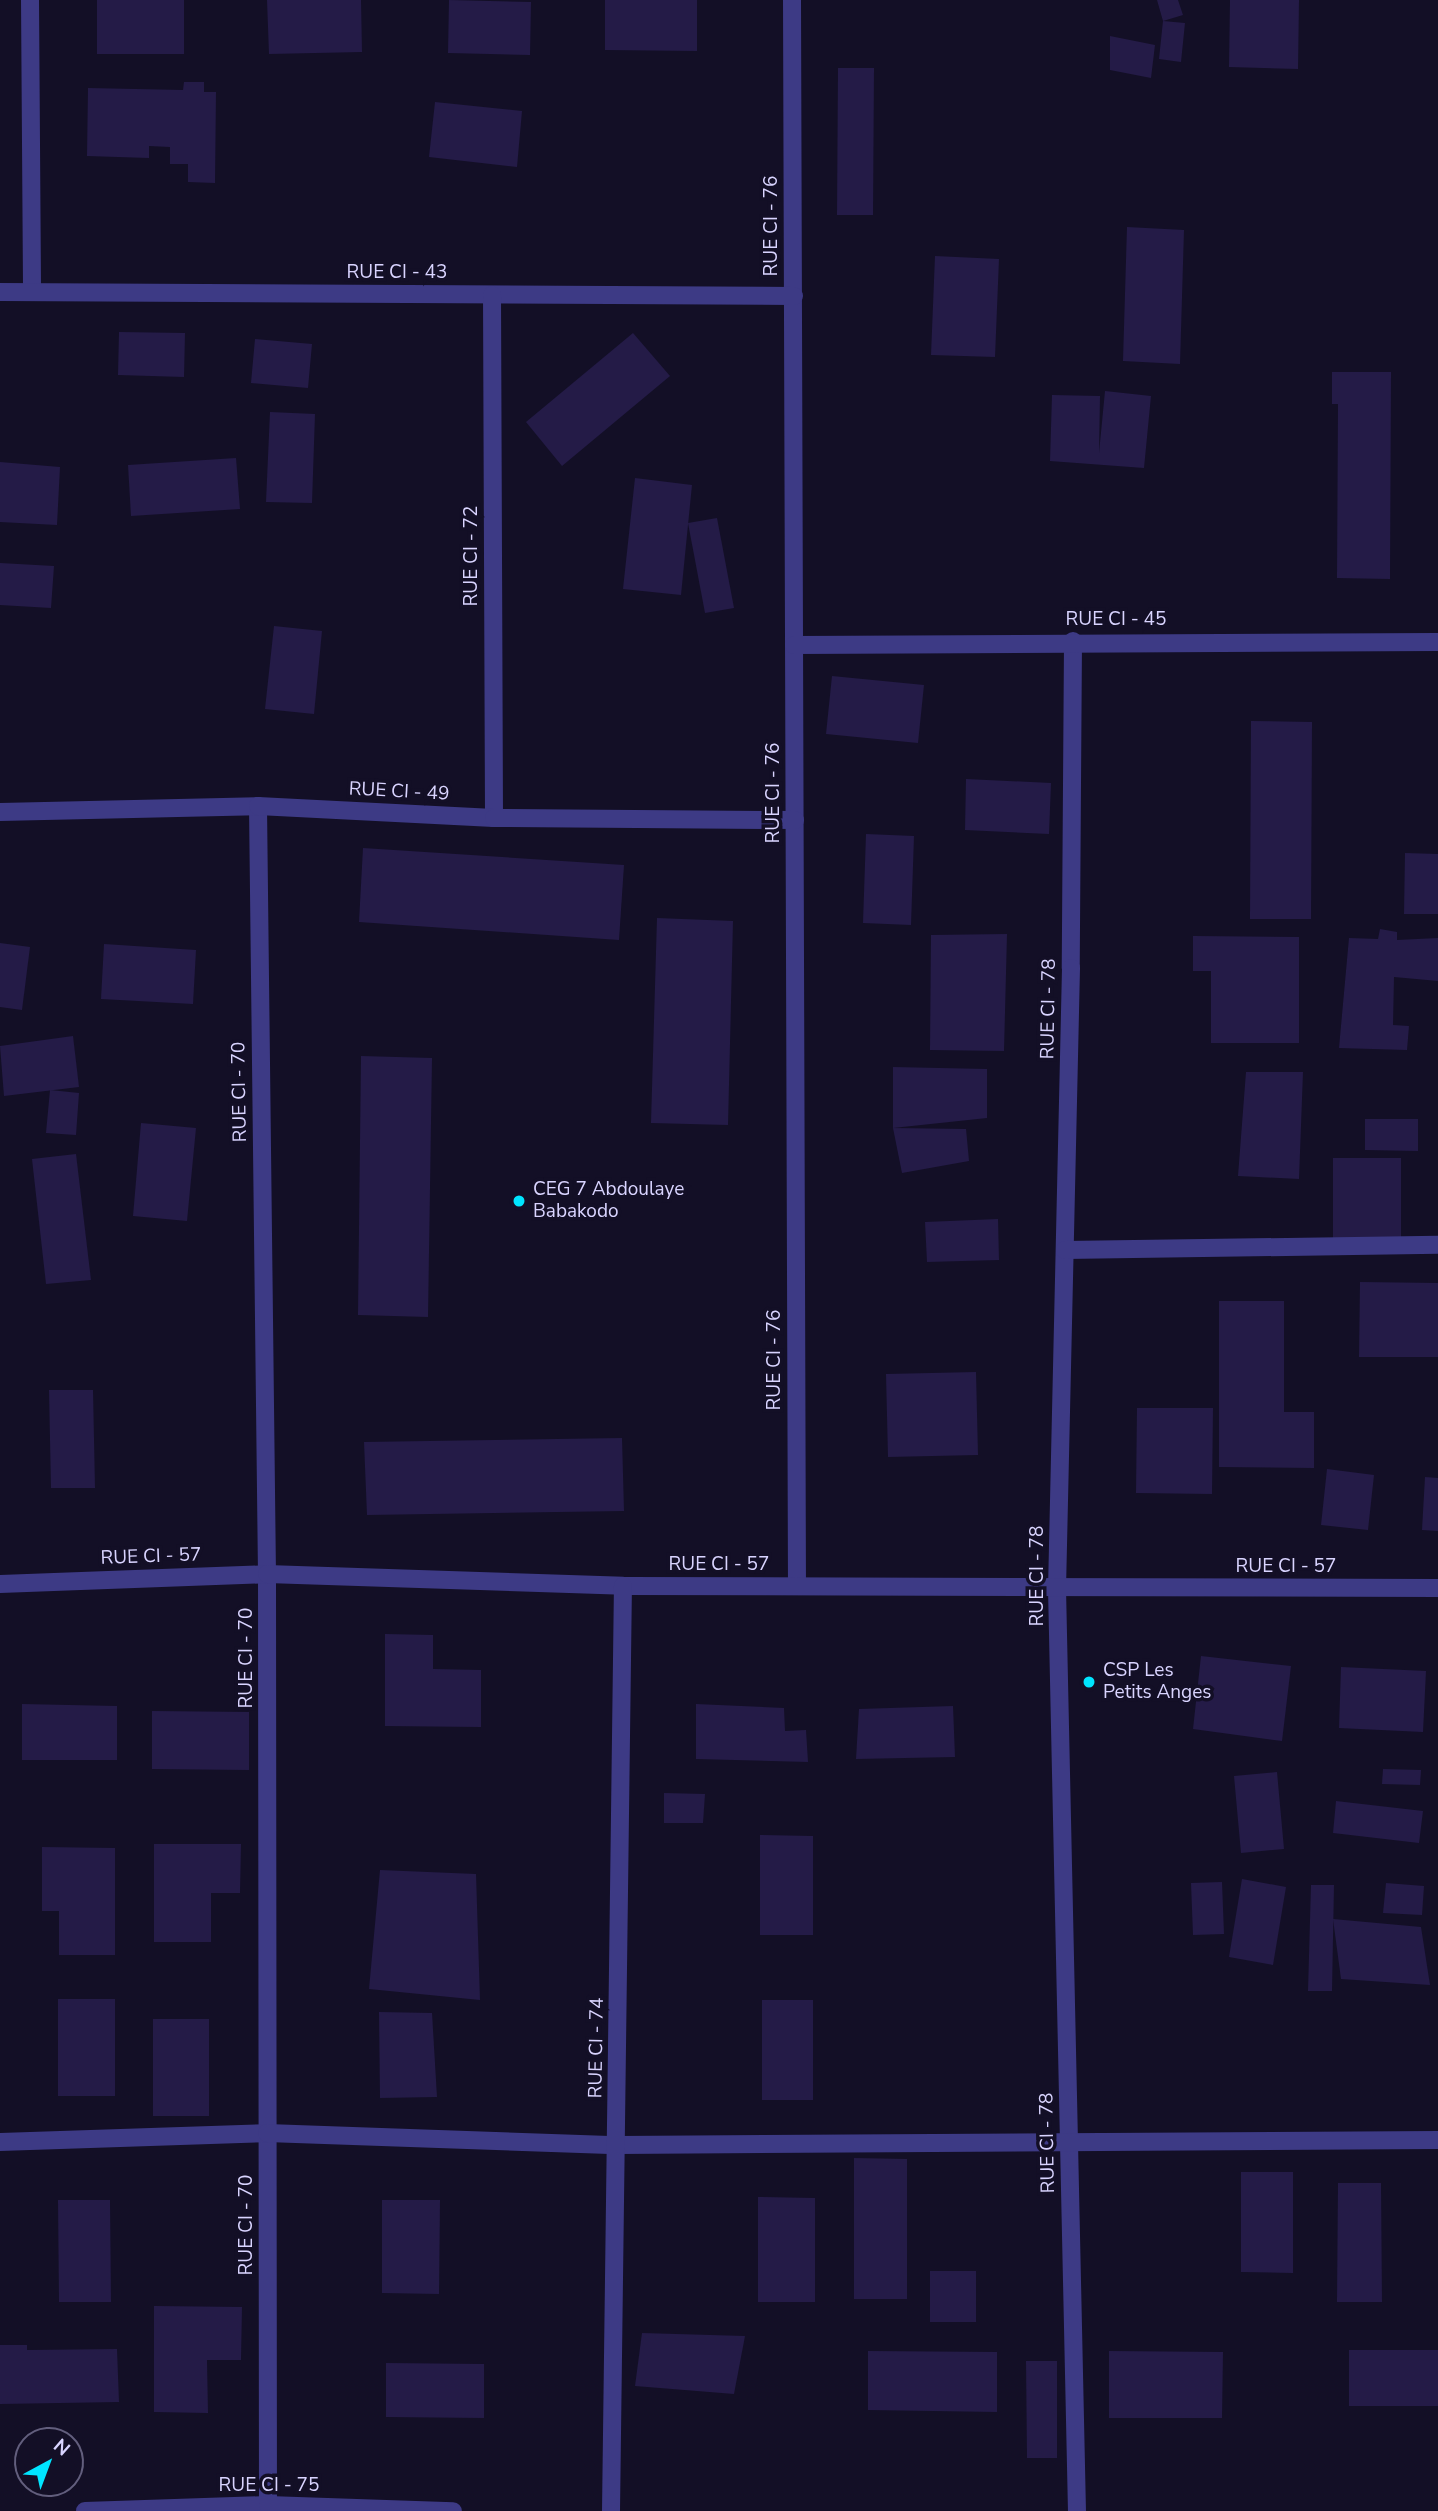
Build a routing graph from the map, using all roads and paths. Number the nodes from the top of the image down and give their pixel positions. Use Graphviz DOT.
graph roads {
  1 [pos="30,0"];
  2 [pos="792,0"];
  3 [pos="0,292"];
  4 [pos="32,292"];
  5 [pos="492,295"];
  6 [pos="793,296"];
  7 [pos="1073,640"];
  8 [pos="1438,642"];
  9 [pos="794,645"];
  10 [pos="258,806"];
  11 [pos="0,812"];
  12 [pos="494,818"];
  13 [pos="795,820"];
  14 [pos="1438,1245"];
  15 [pos="1065,1250"];
  16 [pos="267,1574"];
  17 [pos="0,1584"];
  18 [pos="623,1586"];
  19 [pos="797,1586"];
  20 [pos="1057,1588"];
  21 [pos="1438,1588"];
  22 [pos="267,2133"];
  23 [pos="1438,2140"];
  24 [pos="0,2142"];
  25 [pos="1070,2142"];
  26 [pos="617,2145"];
  27 [pos="268,2508"];
  28 [pos="85,2511"];
  29 [pos="453,2511"];
  30 [pos="611,2511"];
  31 [pos="1077,2511"];
  1 -- 4 [label="street"];
  2 -- 6 [label="street, RUE CI - 76"];
  3 -- 4 [label="street, RUE CI - 43"];
  4 -- 5 [label="street, RUE CI - 43"];
  5 -- 6 [label="street, RUE CI - 43"];
  5 -- 12 [label="street, RUE CI - 72"];
  6 -- 9 [label="street, RUE CI - 76"];
  7 -- 8 [label="street, RUE CI - 45"];
  7 -- 9 [label="street, RUE CI - 45"];
  7 -- 15 [label="street, RUE CI - 78"];
  9 -- 13 [label="street, RUE CI - 76"];
  10 -- 11 [label="street, RUE CI - 49"];
  10 -- 12 [label="street, RUE CI - 49"];
  10 -- 16 [label="street, RUE CI - 70"];
  12 -- 13 [label="street, RUE CI - 49"];
  13 -- 19 [label="street, RUE CI - 76"];
  14 -- 15 [label="street"];
  15 -- 20 [label="street, RUE CI - 78"];
  16 -- 17 [label="street, RUE CI - 57"];
  16 -- 18 [label="street, RUE CI - 57"];
  16 -- 22 [label="street, RUE CI - 70"];
  18 -- 19 [label="street, RUE CI - 57"];
  18 -- 26 [label="street, RUE CI - 74"];
  19 -- 20 [label="street, RUE CI - 57"];
  20 -- 21 [label="street, RUE CI - 57"];
  20 -- 25 [label="street, RUE CI - 78"];
  22 -- 24 [label="street"];
  22 -- 26 [label="street"];
  22 -- 27 [label="street, RUE CI - 70"];
  23 -- 25 [label="street"];
  25 -- 26 [label="street"];
  25 -- 31 [label="street, RUE CI - 78"];
  26 -- 30 [label="street, RUE CI - 74"];
  27 -- 28 [label="street, RUE CI - 75"];
  27 -- 29 [label="street, RUE CI - 75"];
}
